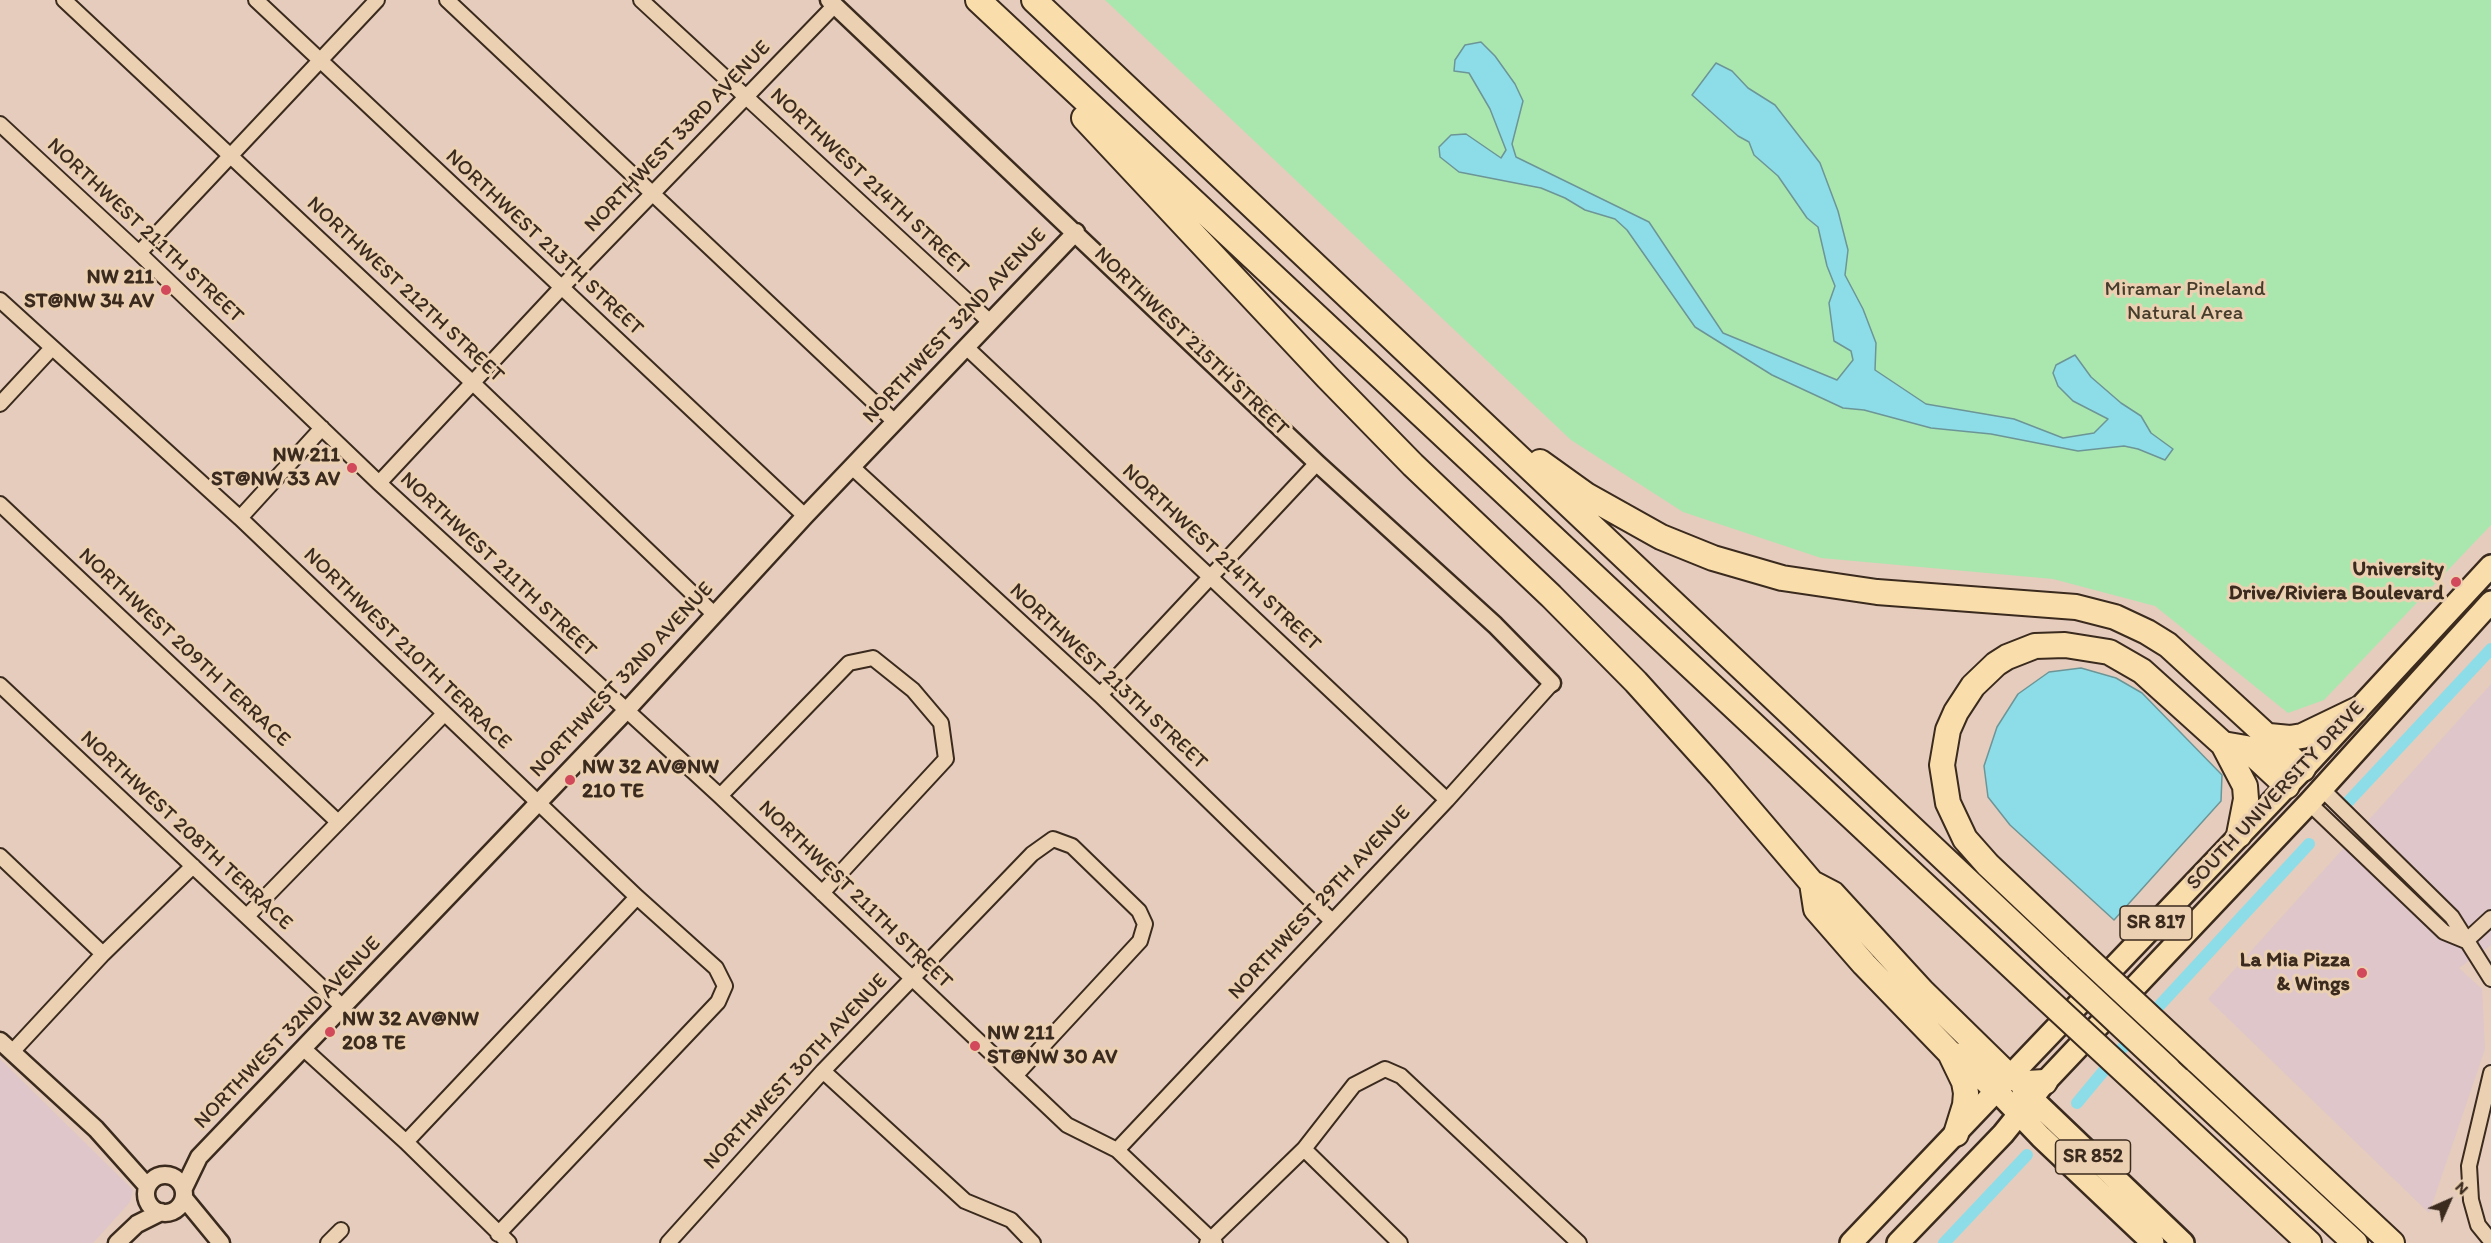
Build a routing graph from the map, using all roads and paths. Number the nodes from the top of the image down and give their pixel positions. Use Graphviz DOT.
graph roads {
  1 [pos="64,0"];
  2 [pos="256,0"];
  3 [pos="377,0"];
  4 [pos="447,0"];
  5 [pos="641,0"];
  6 [pos="978,0"];
  7 [pos="1034,0"];
  8 [pos="832,3"];
  9 [pos="1038,56"];
  10 [pos="319,60"];
  11 [pos="746,97"];
  12 [pos="0,124"];
  13 [pos="230,156"];
  14 [pos="653,194"];
  15 [pos="1076,232"];
  16 [pos="139,253"];
  17 [pos="561,288"];
  18 [pos="0,300"];
  19 [pos="990,322"];
  20 [pos="966,347"];
  21 [pos="52,348"];
  22 [pos="474,384"];
  23 [pos="0,404"];
  24 [pos="895,422"];
  25 [pos="1484,427"];
  26 [pos="322,428"];
  27 [pos="1317,463"];
  28 [pos="852,467"];
  29 [pos="379,483"];
  30 [pos="0,504"];
  31 [pos="805,516"];
  32 [pos="240,518"];
  33 [pos="2491,566"];
  34 [pos="1211,577"];
  35 [pos="2491,602"];
  36 [pos="714,614"];
  37 [pos="1552,683"];
  38 [pos="0,685"];
  39 [pos="1100,695"];
  40 [pos="2356,710"];
  41 [pos="626,711"];
  42 [pos="444,714"];
  43 [pos="2269,736"];
  44 [pos="2223,744"];
  45 [pos="2295,777"];
  46 [pos="720,796"];
  47 [pos="2316,796"];
  48 [pos="1447,800"];
  49 [pos="538,802"];
  50 [pos="338,822"];
  51 [pos="2239,835"];
  52 [pos="0,856"];
  53 [pos="193,866"];
  54 [pos="1812,883"];
  55 [pos="822,893"];
  56 [pos="637,897"];
  57 [pos="247,916"];
  58 [pos="2491,918"];
  59 [pos="1332,921"];
  60 [pos="2466,940"];
  61 [pos="103,954"];
  62 [pos="912,979"];
  63 [pos="2491,979"];
  64 [pos="344,1008"];
  65 [pos="6,1046"];
  66 [pos="304,1049"];
  67 [pos="1950,1053"];
  68 [pos="823,1071"];
  69 [pos="2491,1072"];
  70 [pos="1015,1076"];
  71 [pos="2003,1084"];
  72 [pos="2032,1098"];
  73 [pos="1956,1134"];
  74 [pos="406,1142"];
  75 [pos="1304,1149"];
  76 [pos="1117,1150"];
  77 [pos="199,1157"];
  78 [pos="155,1183"];
  79 [pos="184,1193"];
  80 [pos="166,1212"];
  81 [pos="137,1224"];
  82 [pos="341,1230"];
  83 [pos="1871,1235"];
  84 [pos="503,1238"];
  85 [pos="2491,1241"];
  86 [pos="1211,1242"];
  87 [pos="117,1243"];
  88 [pos="215,1243"];
  89 [pos="221,1243"];
  90 [pos="328,1243"];
  91 [pos="668,1243"];
  92 [pos="1033,1243"];
  93 [pos="1400,1243"];
  94 [pos="1579,1243"];
  95 [pos="1851,1243"];
  96 [pos="1898,1243"];
  97 [pos="2153,1243"];
  98 [pos="2183,1243"];
  99 [pos="2309,1243"];
  100 [pos="2355,1243"];
  101 [pos="2392,1243"];
  1 -- 13 [label="street, NORTHWEST 212TH STREET"];
  2 -- 10 [label="street, NORTHWEST 213TH STREET"];
  3 -- 10 [label="street"];
  4 -- 14 [label="street"];
  5 -- 11 [label="street, NORTHWEST 214TH STREET"];
  6 -- 9 [label="highway"];
  7 -- 25 [label="highway"];
  8 -- 11 [label="street, NORTHWEST 33RD AVENUE"];
  8 -- 15 [label="street, NORTHWEST 215TH STREET"];
  9 -- 54 [label="highway"];
  9 -- 99 [label="highway, bridge"];
  10 -- 13 [label="street"];
  10 -- 17 [label="street, NORTHWEST 213TH STREET"];
  11 -- 14 [label="street, NORTHWEST 33RD AVENUE"];
  11 -- 19 [label="street, NORTHWEST 214TH STREET"];
  12 -- 16 [label="street, NORTHWEST 211TH STREET"];
  13 -- 16 [label="street"];
  13 -- 22 [label="street, NORTHWEST 212TH STREET"];
  14 -- 17 [label="street, NORTHWEST 33RD AVENUE"];
  14 -- 24 [label="street"];
  15 -- 19 [label="street, NORTHWEST 32ND AVENUE"];
  15 -- 27 [label="street, NORTHWEST 215TH STREET"];
  16 -- 26 [label="street, NORTHWEST 211TH STREET"];
  17 -- 22 [label="street, NORTHWEST 33RD AVENUE"];
  17 -- 31 [label="street, NORTHWEST 213TH STREET"];
  18 -- 21 [label="street, NORTHWEST 210TH TERRACE"];
  19 -- 20 [label="street, NORTHWEST 32ND AVENUE"];
  20 -- 24 [label="street, NORTHWEST 32ND AVENUE"];
  20 -- 34 [label="street, NORTHWEST 214TH STREET"];
  21 -- 23 [label="street"];
  21 -- 32 [label="street, NORTHWEST 210TH TERRACE"];
  22 -- 29 [label="street, NORTHWEST 33RD AVENUE"];
  22 -- 36 [label="street, NORTHWEST 212TH STREET"];
  24 -- 28 [label="street, NORTHWEST 32ND AVENUE"];
  25 -- 43 [label="highway"];
  25 -- 100 [label="highway, bridge"];
  26 -- 29 [label="street, NORTHWEST 211TH STREET"];
  26 -- 32 [label="street"];
  27 -- 34 [label="street"];
  27 -- 37 [label="street, NORTHWEST 215TH STREET"];
  28 -- 31 [label="street, NORTHWEST 32ND AVENUE"];
  28 -- 39 [label="street, NORTHWEST 213TH STREET"];
  29 -- 41 [label="street, NORTHWEST 211TH STREET"];
  30 -- 50 [label="street, NORTHWEST 209TH TERRACE"];
  31 -- 36 [label="street, NORTHWEST 32ND AVENUE"];
  32 -- 42 [label="street, NORTHWEST 210TH TERRACE"];
  33 -- 40 [label="main road, SOUTH UNIVERSITY DRIVE / SR 817"];
  34 -- 39 [label="street"];
  34 -- 48 [label="street, NORTHWEST 214TH STREET"];
  35 -- 47 [label="main road, SOUTH UNIVERSITY DRIVE / SR 817"];
  36 -- 41 [label="street, NORTHWEST 32ND AVENUE"];
  37 -- 48 [label="street, NORTHWEST 29TH AVENUE"];
  38 -- 53 [label="street, NORTHWEST 208TH TERRACE"];
  39 -- 59 [label="street, NORTHWEST 213TH STREET"];
  40 -- 43 [label="highway"];
  40 -- 45 [label="main road, SOUTH UNIVERSITY DRIVE / SR 817"];
  41 -- 46 [label="street, NORTHWEST 211TH STREET"];
  41 -- 49 [label="street, NORTHWEST 32ND AVENUE"];
  42 -- 49 [label="street, NORTHWEST 210TH TERRACE"];
  42 -- 50 [label="street"];
  43 -- 45 [label="highway"];
  44 -- 45 [label="highway"];
  44 -- 51 [label="highway"];
  44 -- 101 [label="highway, bridge"];
  45 -- 47 [label="main road"];
  45 -- 51 [label="main road, SOUTH UNIVERSITY DRIVE / SR 817"];
  46 -- 55 [label="street, NORTHWEST 211TH STREET"];
  46 -- 55 [label="street"];
  47 -- 60 [label="street"];
  47 -- 60 [label="street"];
  47 -- 72 [label="main road, SOUTH UNIVERSITY DRIVE / SR 817"];
  48 -- 59 [label="street, NORTHWEST 29TH AVENUE"];
  49 -- 56 [label="street, NORTHWEST 210TH TERRACE"];
  49 -- 64 [label="street, NORTHWEST 32ND AVENUE"];
  50 -- 57 [label="street"];
  51 -- 71 [label="main road, SOUTH UNIVERSITY DRIVE / SR 817"];
  52 -- 61 [label="street"];
  53 -- 57 [label="street, NORTHWEST 208TH TERRACE"];
  53 -- 61 [label="street"];
  54 -- 67 [label="highway"];
  54 -- 71 [label="highway"];
  55 -- 62 [label="street, NORTHWEST 211TH STREET"];
  56 -- 74 [label="street"];
  56 -- 84 [label="street, NORTHWEST 210TH TERRACE"];
  57 -- 64 [label="street, NORTHWEST 208TH TERRACE"];
  58 -- 60 [label="street"];
  59 -- 76 [label="street, NORTHWEST 29TH AVENUE"];
  60 -- 63 [label="street"];
  61 -- 65 [label="street"];
  62 -- 68 [label="street, NORTHWEST 30TH AVENUE"];
  62 -- 70 [label="street, NORTHWEST 211TH STREET"];
  62 -- 70 [label="street, NORTHWEST 30TH AVENUE"];
  64 -- 66 [label="street, NORTHWEST 32ND AVENUE"];
  65 -- 78 [label="street"];
  66 -- 74 [label="street"];
  66 -- 77 [label="street, NORTHWEST 32ND AVENUE"];
  67 -- 71 [label="highway"];
  67 -- 73 [label="highway"];
  68 -- 91 [label="street, NORTHWEST 30TH AVENUE"];
  68 -- 92 [label="street"];
  69 -- 85 [label="street"];
  70 -- 76 [label="street, NORTHWEST 211TH STREET"];
  71 -- 72 [label="main road, SR 852"];
  71 -- 72 [label="highway"];
  71 -- 73 [label="main road, SR 817"];
  72 -- 96 [label="main road, SR 817"];
  72 -- 97 [label="main road, SR 852"];
  72 -- 98 [label="main road, SR 852"];
  73 -- 83 [label="main road, SR 817"];
  74 -- 84 [label="street"];
  75 -- 86 [label="street"];
  75 -- 93 [label="street"];
  75 -- 94 [label="street"];
  76 -- 86 [label="street, NORTHWEST 211TH STREET"];
  77 -- 78 [label="street, NORTHWEST 32ND AVENUE"];
  77 -- 79 [label="street, NORTHWEST 32ND AVENUE"];
  78 -- 79 [label="street"];
  78 -- 80 [label="street"];
  78 -- 81 [label="street"];
  79 -- 80 [label="street"];
  79 -- 89 [label="street"];
  80 -- 81 [label="street"];
  80 -- 88 [label="street"];
  81 -- 87 [label="street"];
  82 -- 90 [label="street"];
  83 -- 95 [label="main road, SR 817"];
}
